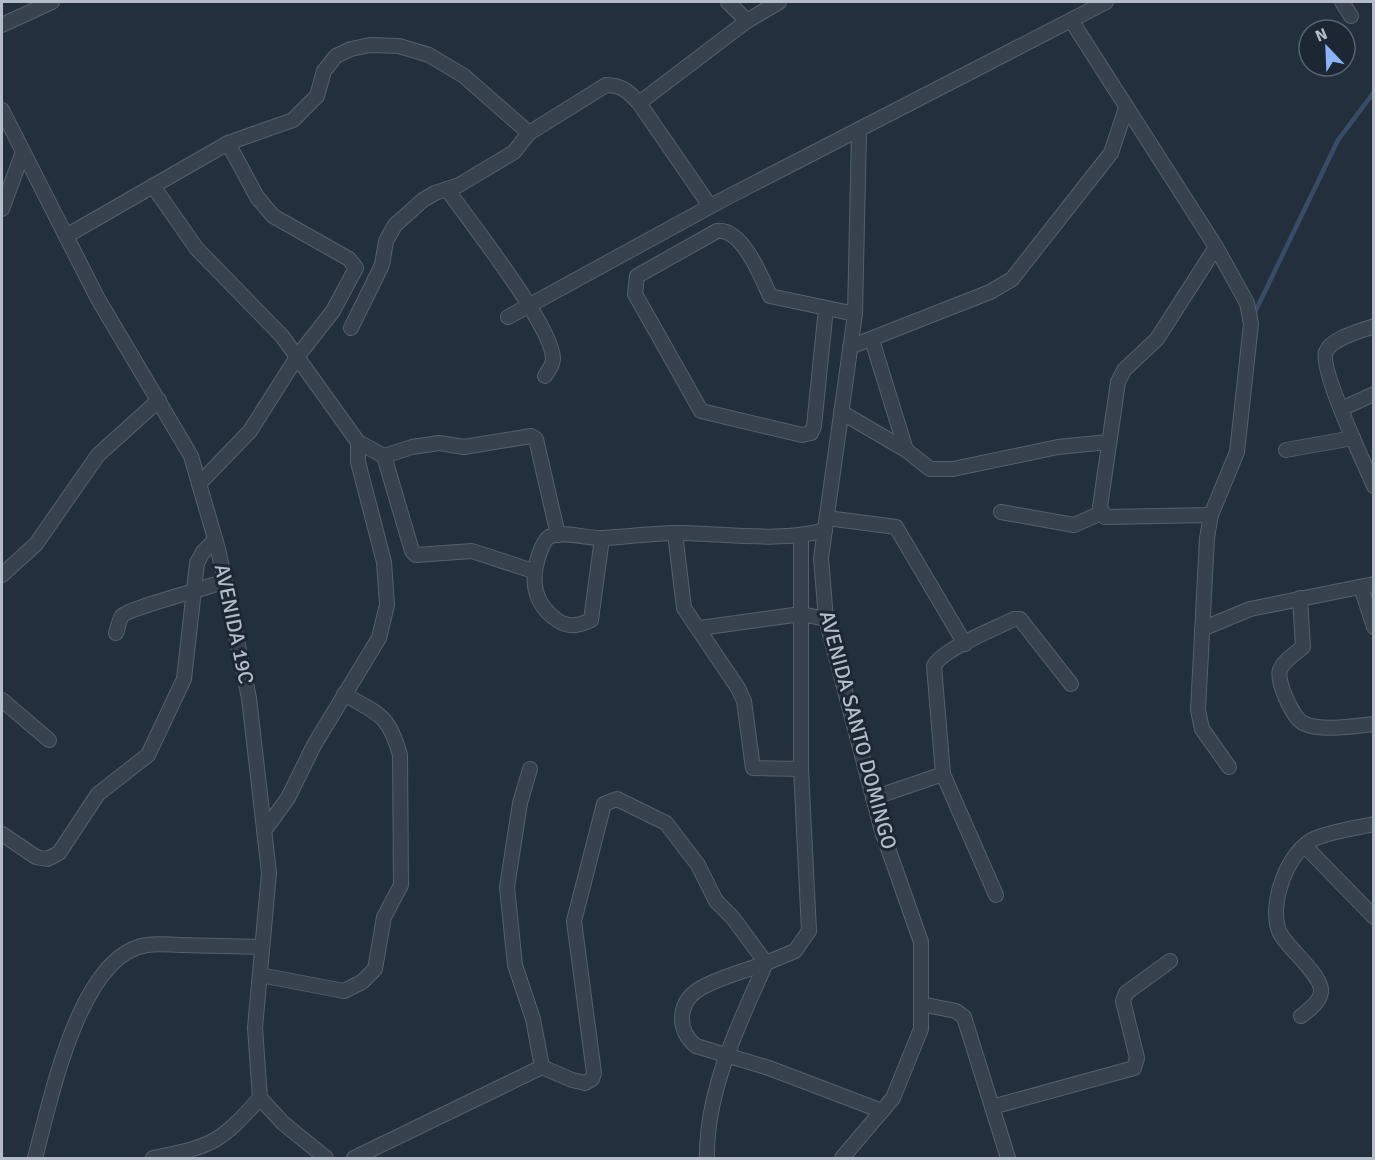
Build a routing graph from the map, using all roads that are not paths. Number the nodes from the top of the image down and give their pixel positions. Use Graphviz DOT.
graph roads {
  1 [pos="52,2"];
  2 [pos="728,2"];
  3 [pos="779,2"];
  4 [pos="1106,2"];
  5 [pos="1342,2"];
  6 [pos="1350,16"];
  7 [pos="1071,20"];
  8 [pos="747,21"];
  9 [pos="2,25"];
  10 [pos="639,103"];
  11 [pos="1126,108"];
  12 [pos="2,110"];
  13 [pos="859,132"];
  14 [pos="529,134"];
  15 [pos="228,143"];
  16 [pos="23,152"];
  17 [pos="153,186"];
  18 [pos="447,189"];
  19 [pos="710,207"];
  20 [pos="2,209"];
  21 [pos="66,236"];
  22 [pos="1216,247"];
  23 [pos="530,306"];
  24 [pos="826,308"];
  25 [pos="855,314"];
  26 [pos="508,317"];
  27 [pos="1374,326"];
  28 [pos="351,328"];
  29 [pos="872,339"];
  30 [pos="850,347"];
  31 [pos="297,357"];
  32 [pos="545,376"];
  33 [pos="1374,394"];
  34 [pos="159,400"];
  35 [pos="1341,409"];
  36 [pos="841,412"];
  37 [pos="1353,438"];
  38 [pos="358,442"];
  39 [pos="1108,442"];
  40 [pos="906,450"];
  41 [pos="1286,450"];
  42 [pos="384,456"];
  43 [pos="199,484"];
  44 [pos="1374,486"];
  45 [pos="1001,512"];
  46 [pos="1101,513"];
  47 [pos="1211,515"];
  48 [pos="826,524"];
  49 [pos="675,533"];
  50 [pos="558,535"];
  51 [pos="801,537"];
  52 [pos="602,538"];
  53 [pos="215,540"];
  54 [pos="533,571"];
  55 [pos="2,574"];
  56 [pos="225,581"];
  57 [pos="1367,586"];
  58 [pos="194,593"];
  59 [pos="1300,598"];
  60 [pos="801,615"];
  61 [pos="826,619"];
  62 [pos="1374,627"];
  63 [pos="700,628"];
  64 [pos="1202,629"];
  65 [pos="116,633"];
  66 [pos="965,644"];
  67 [pos="1071,684"];
  68 [pos="344,694"];
  69 [pos="2,700"];
  70 [pos="1374,724"];
  71 [pos="49,740"];
  72 [pos="1229,767"];
  73 [pos="530,769"];
  74 [pos="801,770"];
  75 [pos="943,774"];
  76 [pos="873,798"];
  77 [pos="1374,824"];
  78 [pos="264,831"];
  79 [pos="2,834"];
  80 [pos="1305,846"];
  81 [pos="996,895"];
  82 [pos="1374,917"];
  83 [pos="262,947"];
  84 [pos="1170,961"];
  85 [pos="766,963"];
  86 [pos="260,975"];
  87 [pos="921,1004"];
  88 [pos="1301,1016"];
  89 [pos="727,1053"];
  90 [pos="542,1067"];
  91 [pos="260,1098"];
  92 [pos="992,1107"];
  93 [pos="882,1111"];
  94 [pos="35,1158"];
  95 [pos="153,1158"];
  96 [pos="326,1158"];
  97 [pos="354,1158"];
  98 [pos="707,1158"];
  99 [pos="842,1158"];
  100 [pos="1008,1158"];
  1 -- 9 [label="street"];
  2 -- 8 [label="street"];
  3 -- 8 [label="street"];
  4 -- 7 [label="street"];
  5 -- 6 [label="street"];
  7 -- 11 [label="street"];
  7 -- 13 [label="street"];
  8 -- 10 [label="street"];
  10 -- 14 [label="street"];
  10 -- 19 [label="street"];
  11 -- 22 [label="street"];
  11 -- 29 [label="street"];
  12 -- 16 [label="street, AVENIDA 19C"];
  13 -- 19 [label="street"];
  13 -- 25 [label="street, AVENIDA SANTO DOMINGO"];
  14 -- 15 [label="street"];
  14 -- 18 [label="street"];
  15 -- 17 [label="street"];
  15 -- 31 [label="street"];
  16 -- 20 [label="street"];
  16 -- 21 [label="street, AVENIDA 19C"];
  17 -- 21 [label="street"];
  17 -- 31 [label="street"];
  18 -- 23 [label="street"];
  18 -- 28 [label="street"];
  19 -- 23 [label="street"];
  21 -- 34 [label="street, AVENIDA 19C"];
  22 -- 39 [label="street"];
  22 -- 47 [label="street"];
  23 -- 26 [label="street"];
  23 -- 32 [label="street"];
  24 -- 24 [label="street"];
  24 -- 25 [label="street"];
  25 -- 30 [label="street, AVENIDA SANTO DOMINGO"];
  27 -- 35 [label="street"];
  29 -- 30 [label="street"];
  29 -- 40 [label="street"];
  30 -- 36 [label="street, AVENIDA SANTO DOMINGO"];
  31 -- 38 [label="street"];
  31 -- 43 [label="street"];
  33 -- 35 [label="street"];
  34 -- 43 [label="street, AVENIDA 19C"];
  34 -- 55 [label="street"];
  35 -- 37 [label="street"];
  36 -- 40 [label="street"];
  36 -- 48 [label="street, AVENIDA SANTO DOMINGO"];
  37 -- 41 [label="street"];
  37 -- 44 [label="street"];
  38 -- 42 [label="street"];
  38 -- 68 [label="street"];
  39 -- 40 [label="street"];
  39 -- 46 [label="street"];
  42 -- 50 [label="street"];
  42 -- 54 [label="street"];
  43 -- 53 [label="street, AVENIDA 19C"];
  45 -- 46 [label="street"];
  46 -- 47 [label="street"];
  47 -- 64 [label="street"];
  48 -- 51 [label="street"];
  48 -- 61 [label="street, AVENIDA SANTO DOMINGO"];
  48 -- 66 [label="street"];
  49 -- 51 [label="street"];
  49 -- 52 [label="street"];
  49 -- 63 [label="street"];
  50 -- 52 [label="street"];
  50 -- 54 [label="street"];
  51 -- 60 [label="street"];
  52 -- 54 [label="street"];
  53 -- 56 [label="street, AVENIDA 19C"];
  53 -- 58 [label="street"];
  56 -- 58 [label="street"];
  56 -- 78 [label="street, AVENIDA 19C"];
  57 -- 59 [label="street"];
  57 -- 62 [label="street"];
  58 -- 65 [label="street"];
  58 -- 79 [label="street"];
  59 -- 64 [label="street"];
  59 -- 70 [label="street"];
  60 -- 61 [label="street"];
  60 -- 63 [label="street"];
  60 -- 74 [label="street"];
  61 -- 76 [label="street, AVENIDA SANTO DOMINGO"];
  63 -- 74 [label="street"];
  64 -- 72 [label="street"];
  66 -- 67 [label="street"];
  66 -- 75 [label="street"];
  68 -- 78 [label="street"];
  68 -- 86 [label="street"];
  69 -- 71 [label="street"];
  73 -- 90 [label="street"];
  74 -- 85 [label="street"];
  75 -- 76 [label="street"];
  75 -- 81 [label="street"];
  76 -- 87 [label="street, AVENIDA SANTO DOMINGO"];
  77 -- 80 [label="street"];
  78 -- 83 [label="street, AVENIDA 19C"];
  80 -- 82 [label="street"];
  80 -- 88 [label="street"];
  83 -- 86 [label="street, AVENIDA 19C"];
  83 -- 94 [label="street"];
  84 -- 92 [label="street"];
  85 -- 89 [label="street"];
  85 -- 89 [label="street"];
  85 -- 90 [label="street"];
  86 -- 91 [label="street, AVENIDA 19C"];
  87 -- 92 [label="street"];
  87 -- 93 [label="street, AVENIDA SANTO DOMINGO"];
  89 -- 93 [label="street"];
  89 -- 98 [label="street"];
  90 -- 97 [label="street"];
  91 -- 95 [label="street"];
  91 -- 96 [label="street"];
  92 -- 100 [label="street"];
  93 -- 99 [label="street, AVENIDA SANTO DOMINGO"];
}
